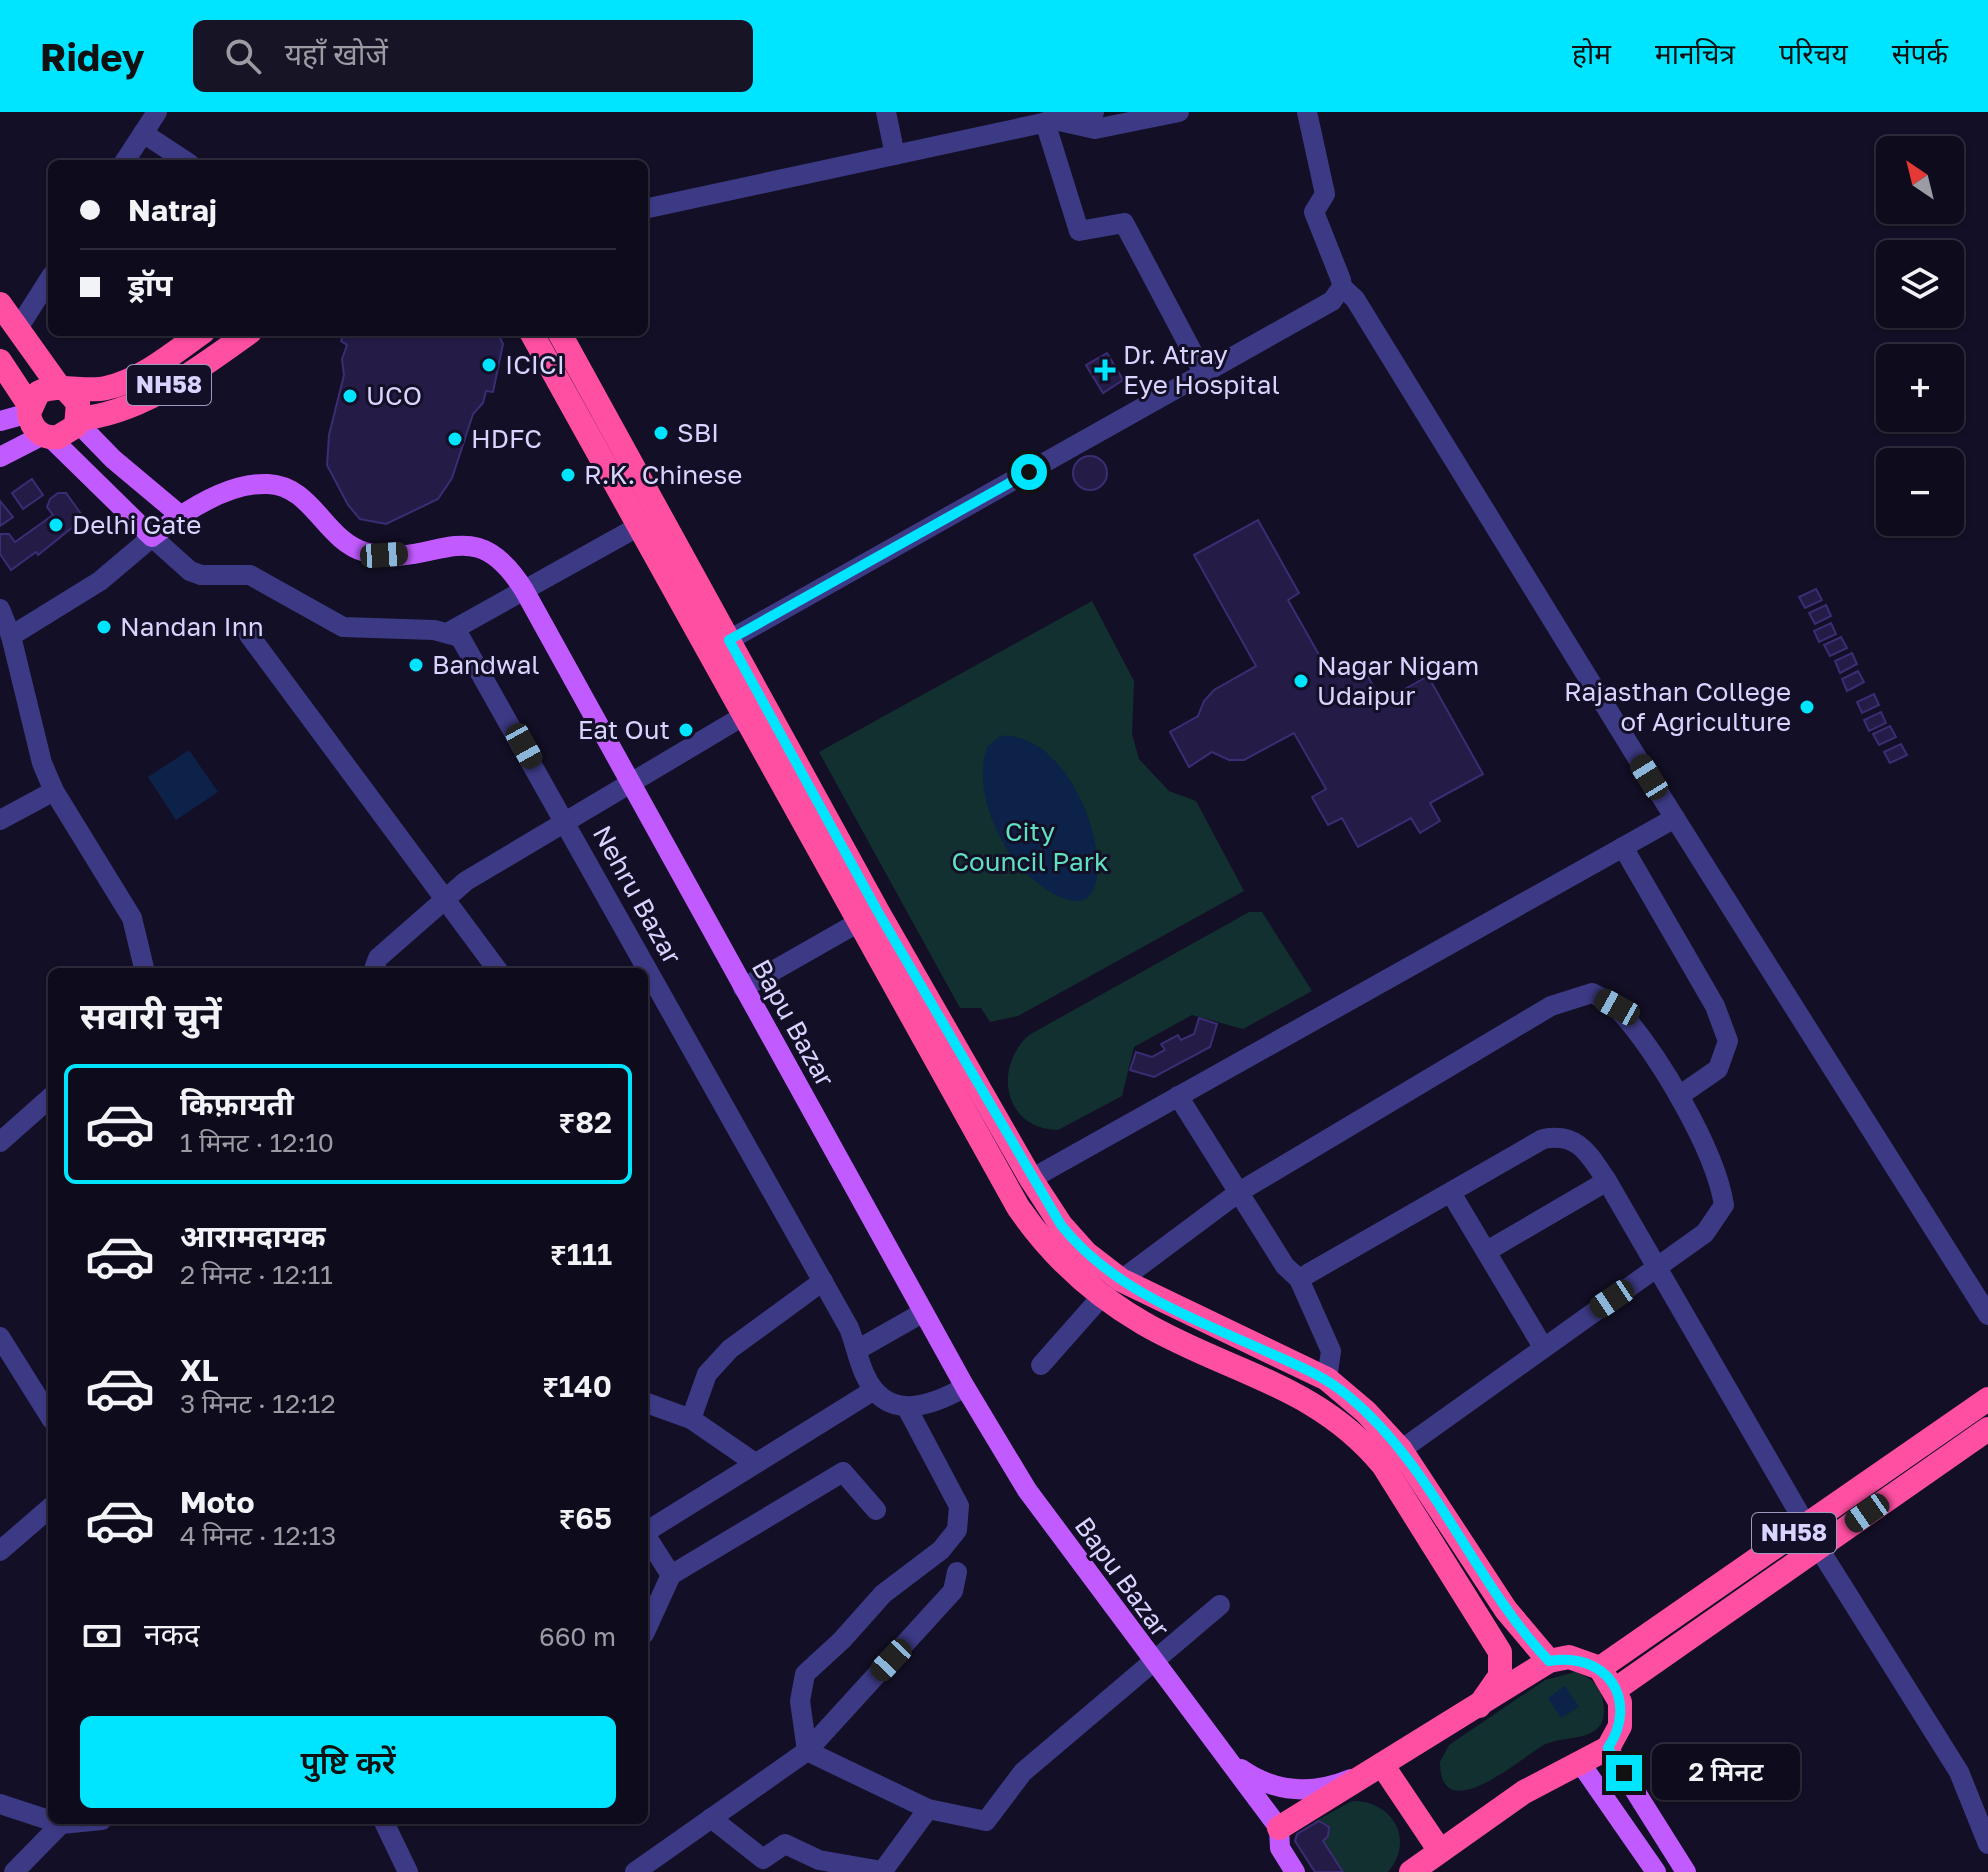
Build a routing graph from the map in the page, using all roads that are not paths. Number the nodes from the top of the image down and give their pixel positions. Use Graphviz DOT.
graph roads {
  1 [pos="157,112"];
  2 [pos="886,112"];
  3 [pos="1093,112"];
  4 [pos="1179,112"];
  5 [pos="1307,112"];
  6 [pos="1003,121"];
  7 [pos="1050,121"];
  8 [pos="143,133"];
  9 [pos="895,155"];
  10 [pos="126,160"];
  11 [pos="184,160"];
  12 [pos="648,208"];
  13 [pos="48,281"];
  14 [pos="1342,287"];
  15 [pos="0,304"];
  16 [pos="17,330"];
  17 [pos="197,336"];
  18 [pos="244,336"];
  19 [pos="533,336"];
  20 [pos="561,336"];
  21 [pos="0,361"];
  22 [pos="1204,374"];
  23 [pos="64,389"];
  24 [pos="29,409"];
  25 [pos="78,420"];
  26 [pos="0,421"];
  27 [pos="47,437"];
  28 [pos="0,457"];
  29 [pos="181,516"];
  30 [pos="641,525"];
  31 [pos="152,537"];
  32 [pos="524,590"];
  33 [pos="0,609"];
  34 [pos="449,632"];
  35 [pos="249,635"];
  36 [pos="11,636"];
  37 [pos="729,640"];
  38 [pos="745,715"];
  39 [pos="630,782"];
  40 [pos="54,791"];
  41 [pos="1675,818"];
  42 [pos="0,820"];
  43 [pos="565,820"];
  44 [pos="1623,847"];
  45 [pos="446,899"];
  46 [pos="859,922"];
  47 [pos="144,968"];
  48 [pos="374,968"];
  49 [pos="496,968"];
  50 [pos="648,968"];
  51 [pos="648,968"];
  52 [pos="743,988"];
  53 [pos="1178,1096"];
  54 [pos="1679,1096"];
  55 [pos="48,1100"];
  56 [pos="0,1142"];
  57 [pos="1031,1179"];
  58 [pos="1607,1181"];
  59 [pos="1239,1192"];
  60 [pos="1451,1193"];
  61 [pos="1487,1251"];
  62 [pos="1659,1266"];
  63 [pos="1299,1279"];
  64 [pos="823,1281"];
  65 [pos="1111,1288"];
  66 [pos="922,1313"];
  67 [pos="1988,1315"];
  68 [pos="0,1337"];
  69 [pos="1543,1347"];
  70 [pos="857,1350"];
  71 [pos="1041,1365"];
  72 [pos="1327,1379"];
  73 [pos="965,1387"];
  74 [pos="874,1390"];
  75 [pos="1988,1399"];
  76 [pos="648,1403"];
  77 [pos="907,1408"];
  78 [pos="48,1414"];
  79 [pos="691,1419"];
  80 [pos="1988,1429"];
  81 [pos="1401,1450"];
  82 [pos="755,1463"];
  83 [pos="48,1509"];
  84 [pos="876,1510"];
  85 [pos="1806,1525"];
  86 [pos="648,1530"];
  87 [pos="648,1539"];
  88 [pos="1818,1547"];
  89 [pos="0,1551"];
  90 [pos="957,1572"];
  91 [pos="671,1575"];
  92 [pos="1220,1605"];
  93 [pos="648,1625"];
  94 [pos="1549,1661"];
  95 [pos="1153,1663"];
  96 [pos="1600,1668"];
  97 [pos="1616,1689"];
  98 [pos="1479,1706"];
  99 [pos="1608,1748"];
  100 [pos="807,1751"];
  101 [pos="1225,1758"];
  102 [pos="1581,1764"];
  103 [pos="1383,1766"];
  104 [pos="0,1804"];
  105 [pos="928,1809"];
  106 [pos="711,1818"];
  107 [pos="48,1820"];
  108 [pos="61,1824"];
  109 [pos="385,1824"];
  110 [pos="1279,1828"];
  111 [pos="1988,1844"];
  112 [pos="1440,1851"];
  113 [pos="1291,1870"];
  114 [pos="14,1872"];
  115 [pos="408,1872"];
  116 [pos="635,1872"];
  117 [pos="882,1872"];
  118 [pos="1411,1872"];
  119 [pos="1420,1872"];
  120 [pos="1656,1872"];
  121 [pos="1686,1872"];
  1 -- 8 [label="street"];
  2 -- 9 [label="street"];
  3 -- 7 [label="street"];
  4 -- 7 [label="street"];
  5 -- 14 [label="street"];
  6 -- 7 [label="street"];
  6 -- 9 [label="street"];
  7 -- 22 [label="street"];
  8 -- 10 [label="street"];
  8 -- 11 [label="street"];
  9 -- 12 [label="street"];
  13 -- 16 [label="street"];
  14 -- 22 [label="street"];
  14 -- 41 [label="street"];
  15 -- 16 [label="highway"];
  16 -- 23 [label="highway"];
  17 -- 23 [label="highway, NH58"];
  18 -- 25 [label="highway, NH58"];
  19 -- 30 [label="highway"];
  20 -- 37 [label="highway"];
  21 -- 24 [label="highway"];
  22 -- 37 [label="street"];
  23 -- 24 [label="highway, NH58"];
  23 -- 25 [label="highway"];
  24 -- 26 [label="main road"];
  24 -- 27 [label="highway"];
  25 -- 27 [label="highway, NH58"];
  25 -- 29 [label="main road"];
  27 -- 28 [label="main road"];
  27 -- 31 [label="main road"];
  29 -- 31 [label="main road, Bapu Bazar"];
  29 -- 32 [label="main road, Bapu Bazar"];
  30 -- 32 [label="street"];
  30 -- 38 [label="highway"];
  31 -- 34 [label="street"];
  31 -- 36 [label="street"];
  32 -- 34 [label="street"];
  32 -- 39 [label="main road, Bapu Bazar"];
  33 -- 36 [label="street"];
  34 -- 43 [label="street, Nehru Bazar"];
  35 -- 45 [label="street"];
  36 -- 40 [label="street"];
  37 -- 57 [label="highway"];
  38 -- 39 [label="street"];
  38 -- 46 [label="highway"];
  39 -- 43 [label="street"];
  39 -- 52 [label="main road, Bapu Bazar"];
  40 -- 42 [label="street"];
  40 -- 47 [label="street"];
  41 -- 44 [label="street"];
  41 -- 67 [label="street"];
  43 -- 45 [label="street"];
  43 -- 51 [label="street, Nehru Bazar"];
  44 -- 53 [label="street"];
  44 -- 54 [label="street"];
  45 -- 48 [label="street"];
  45 -- 49 [label="street"];
  46 -- 52 [label="street"];
  46 -- 65 [label="highway"];
  50 -- 64 [label="street, Nehru Bazar"];
  52 -- 66 [label="main road, Bapu Bazar"];
  53 -- 57 [label="street"];
  53 -- 59 [label="street"];
  54 -- 59 [label="street"];
  54 -- 62 [label="street"];
  55 -- 56 [label="street"];
  57 -- 65 [label="highway"];
  58 -- 60 [label="street"];
  58 -- 61 [label="street"];
  58 -- 62 [label="street"];
  59 -- 63 [label="street"];
  59 -- 65 [label="street"];
  60 -- 61 [label="street"];
  60 -- 63 [label="street"];
  61 -- 69 [label="street"];
  62 -- 69 [label="street"];
  62 -- 85 [label="street"];
  63 -- 72 [label="street"];
  64 -- 70 [label="street, Nehru Bazar"];
  64 -- 79 [label="street"];
  65 -- 71 [label="street"];
  65 -- 72 [label="highway"];
  65 -- 98 [label="highway"];
  66 -- 70 [label="street"];
  66 -- 73 [label="main road, Bapu Bazar"];
  68 -- 78 [label="street"];
  69 -- 81 [label="street"];
  70 -- 74 [label="street, Nehru Bazar"];
  72 -- 81 [label="highway"];
  73 -- 77 [label="street"];
  73 -- 95 [label="main road, Bapu Bazar"];
  74 -- 77 [label="street"];
  74 -- 82 [label="street"];
  75 -- 85 [label="highway, NH58"];
  76 -- 79 [label="street"];
  77 -- 100 [label="street"];
  79 -- 82 [label="street"];
  80 -- 88 [label="highway, NH58"];
  81 -- 94 [label="highway"];
  82 -- 86 [label="street"];
  83 -- 89 [label="street"];
  84 -- 91 [label="street"];
  85 -- 96 [label="highway, NH58"];
  87 -- 91 [label="street"];
  88 -- 97 [label="highway, NH58"];
  88 -- 111 [label="street"];
  90 -- 100 [label="street"];
  91 -- 93 [label="street"];
  92 -- 95 [label="street"];
  94 -- 96 [label="highway"];
  94 -- 98 [label="highway"];
  95 -- 101 [label="main road, Bapu Bazar"];
  95 -- 105 [label="street"];
  96 -- 97 [label="highway"];
  97 -- 99 [label="highway"];
  98 -- 103 [label="highway"];
  99 -- 102 [label="highway"];
  99 -- 121 [label="main road"];
  100 -- 105 [label="street"];
  100 -- 106 [label="street"];
  101 -- 103 [label="main road"];
  101 -- 110 [label="main road, Bapu Bazar"];
  102 -- 112 [label="highway"];
  102 -- 120 [label="main road"];
  103 -- 110 [label="highway"];
  103 -- 112 [label="highway"];
  104 -- 107 [label="street"];
  105 -- 117 [label="street"];
  106 -- 116 [label="street"];
  106 -- 117 [label="street"];
  108 -- 114 [label="street"];
  109 -- 115 [label="street"];
  110 -- 113 [label="main road, Bapu Bazar"];
  112 -- 118 [label="highway"];
  112 -- 119 [label="main road"];
}
